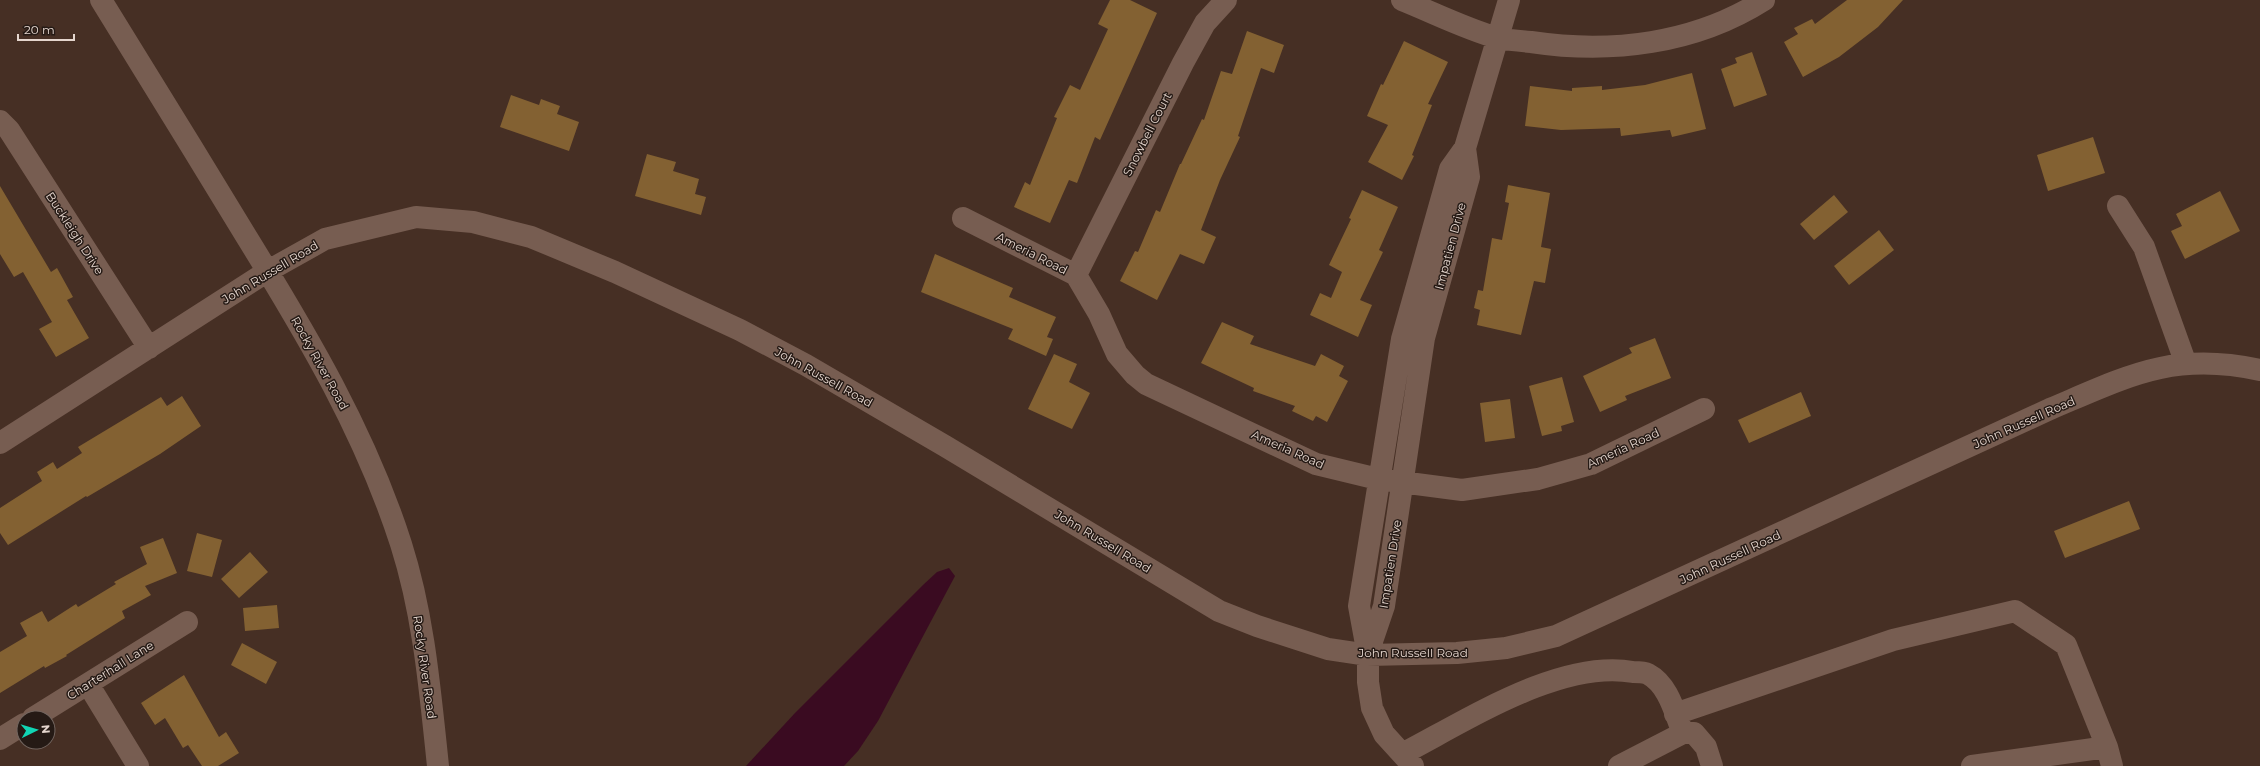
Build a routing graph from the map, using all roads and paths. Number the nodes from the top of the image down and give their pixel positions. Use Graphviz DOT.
graph roads {
  1 [pos="101,0"];
  2 [pos="1226,0"];
  3 [pos="1402,0"];
  4 [pos="1509,0"];
  5 [pos="1764,0"];
  6 [pos="1498,38"];
  7 [pos="0,120"];
  8 [pos="1465,148"];
  9 [pos="2118,206"];
  10 [pos="963,218"];
  11 [pos="268,271"];
  12 [pos="1076,275"];
  13 [pos="149,348"];
  14 [pos="2186,364"];
  15 [pos="2260,370"];
  16 [pos="1704,409"];
  17 [pos="0,443"];
  18 [pos="1378,479"];
  19 [pos="1403,482"];
  20 [pos="187,622"];
  21 [pos="1368,654"];
  22 [pos="88,684"];
  23 [pos="46,710"];
  24 [pos="1679,723"];
  25 [pos="16,729"];
  26 [pos="0,739"];
  27 [pos="2109,756"];
  28 [pos="1408,760"];
  29 [pos="138,766"];
  30 [pos="438,766"];
  31 [pos="1619,766"];
  32 [pos="1712,766"];
  33 [pos="1972,766"];
  1 -- 11 [label="street, Rocky River Road"];
  2 -- 12 [label="street, Snowbell Court"];
  3 -- 6 [label="street"];
  4 -- 6 [label="street, Impatien Drive"];
  5 -- 6 [label="street"];
  6 -- 8 [label="street, Impatien Drive"];
  7 -- 13 [label="street, Buckleigh Drive"];
  8 -- 18 [label="street, Impatien Drive"];
  8 -- 19 [label="street, Impatien Drive"];
  9 -- 14 [label="street"];
  10 -- 12 [label="street, Ameria Road"];
  11 -- 13 [label="street, John Russell Road"];
  11 -- 21 [label="street, John Russell Road"];
  11 -- 30 [label="street, Rocky River Road"];
  12 -- 18 [label="street, Ameria Road"];
  13 -- 17 [label="street, John Russell Road"];
  14 -- 15 [label="street, John Russell Road"];
  14 -- 21 [label="street, John Russell Road"];
  16 -- 19 [label="street, Ameria Road"];
  18 -- 19 [label="street, Ameria Road"];
  18 -- 21 [label="street, Impatien Drive"];
  19 -- 21 [label="street, Impatien Drive"];
  20 -- 22 [label="street, Charterhall Lane"];
  21 -- 28 [label="street"];
  22 -- 23 [label="street, Charterhall Lane"];
  22 -- 29 [label="street"];
  24 -- 27 [label="street"];
  24 -- 28 [label="street"];
  24 -- 31 [label="street"];
  24 -- 32 [label="street"];
  25 -- 26 [label="street"];
  27 -- 33 [label="street"];
}
